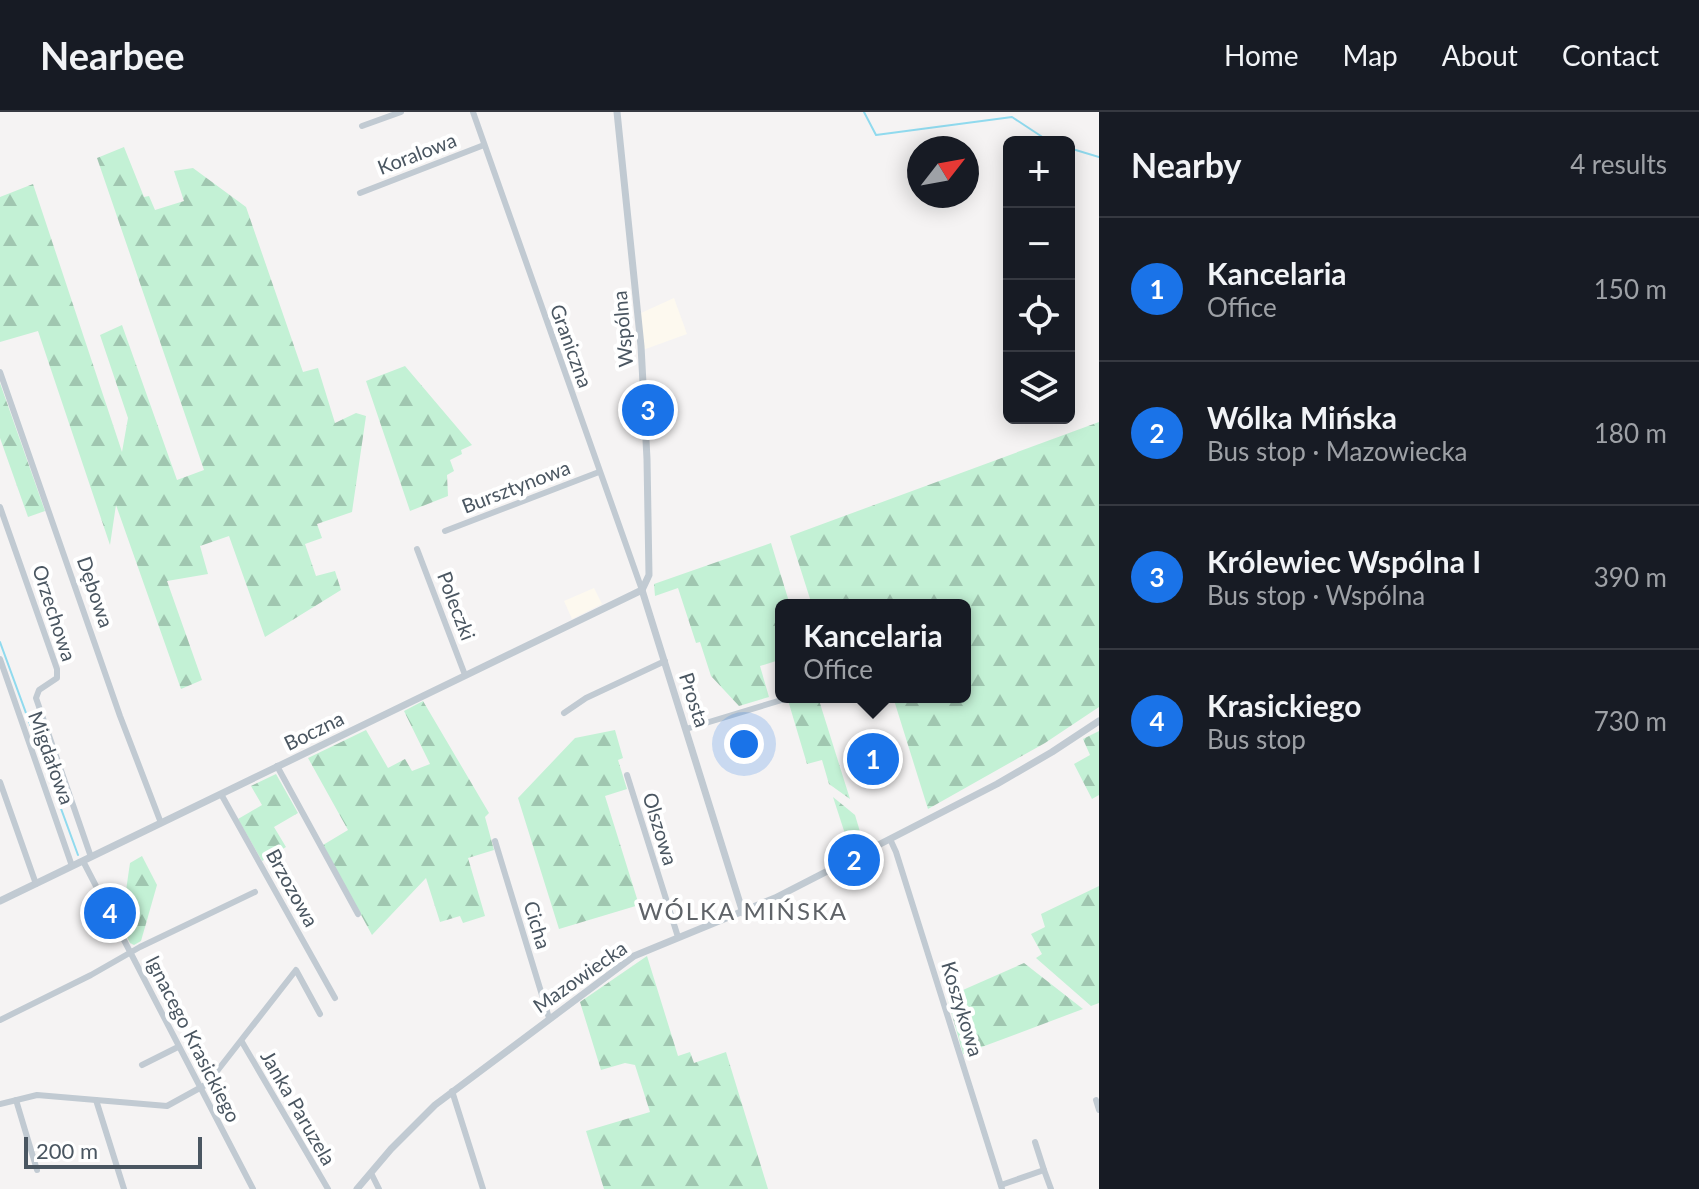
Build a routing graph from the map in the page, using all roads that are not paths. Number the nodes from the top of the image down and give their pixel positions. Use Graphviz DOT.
graph roads {
  1 [pos="401,112"];
  2 [pos="473,112"];
  3 [pos="617,112"];
  4 [pos="362,126"];
  5 [pos="484,145"];
  6 [pos="360,193"];
  7 [pos="0,372"];
  8 [pos="599,472"];
  9 [pos="0,507"];
  10 [pos="445,531"];
  11 [pos="417,549"];
  12 [pos="642,590"];
  13 [pos="0,659"];
  14 [pos="665,661"];
  15 [pos="465,675"];
  16 [pos="775,702"];
  17 [pos="564,713"];
  18 [pos="1099,721"];
  19 [pos="686,729"];
  20 [pos="277,766"];
  21 [pos="627,775"];
  22 [pos="0,783"];
  23 [pos="221,794"];
  24 [pos="161,823"];
  25 [pos="890,839"];
  26 [pos="495,841"];
  27 [pos="87,859"];
  28 [pos="72,866"];
  29 [pos="36,884"];
  30 [pos="255,892"];
  31 [pos="0,901"];
  32 [pos="743,913"];
  33 [pos="358,914"];
  34 [pos="678,937"];
  35 [pos="130,952"];
  36 [pos="335,998"];
  37 [pos="320,1014"];
  38 [pos="549,1018"];
  39 [pos="0,1020"];
  40 [pos="242,1042"];
  41 [pos="178,1047"];
  42 [pos="142,1065"];
  43 [pos="199,1088"];
  44 [pos="452,1091"];
  45 [pos="16,1100"];
  46 [pos="96,1100"];
  47 [pos="1096,1100"];
  48 [pos="0,1104"];
  49 [pos="1099,1110"];
  50 [pos="1035,1142"];
  51 [pos="37,1170"];
  52 [pos="1044,1170"];
  53 [pos="371,1173"];
  54 [pos="1002,1187"];
  55 [pos="124,1189"];
  56 [pos="253,1189"];
  57 [pos="328,1189"];
  58 [pos="357,1189"];
  59 [pos="379,1189"];
  60 [pos="483,1189"];
  61 [pos="1051,1189"];
  1 -- 4 [label="street"];
  2 -- 5 [label="street, Graniczna"];
  3 -- 12 [label="street, Wspólna"];
  5 -- 6 [label="street, Koralowa"];
  5 -- 8 [label="street, Graniczna"];
  7 -- 24 [label="street, Dębowa"];
  8 -- 10 [label="street, Bursztynowa"];
  8 -- 12 [label="street, Graniczna"];
  9 -- 27 [label="street, Orzechowa"];
  11 -- 15 [label="street, Poleczki"];
  12 -- 14 [label="street, Prosta"];
  12 -- 15 [label="street, Boczna"];
  13 -- 28 [label="street, Migdałowa"];
  14 -- 17 [label="street"];
  14 -- 19 [label="street, Prosta"];
  15 -- 20 [label="street, Boczna"];
  16 -- 19 [label="street"];
  18 -- 25 [label="street, Mazowiecka"];
  19 -- 32 [label="street, Prosta"];
  20 -- 23 [label="street, Boczna"];
  20 -- 33 [label="street"];
  21 -- 34 [label="street, Olszowa"];
  22 -- 29 [label="street"];
  23 -- 24 [label="street, Boczna"];
  23 -- 36 [label="street, Brzozowa"];
  24 -- 27 [label="street, Boczna"];
  25 -- 32 [label="street, Mazowiecka"];
  25 -- 54 [label="street, Koszykowa"];
  26 -- 38 [label="street, Cicha"];
  27 -- 28 [label="street, Boczna"];
  27 -- 35 [label="street, Ignacego Krasickiego"];
  28 -- 29 [label="street, Boczna"];
  29 -- 31 [label="street, Boczna"];
  30 -- 35 [label="street"];
  32 -- 34 [label="street, Mazowiecka"];
  34 -- 38 [label="street, Mazowiecka"];
  35 -- 39 [label="street"];
  35 -- 41 [label="street, Ignacego Krasickiego"];
  37 -- 40 [label="street"];
  38 -- 44 [label="street, Mazowiecka"];
  40 -- 43 [label="street"];
  40 -- 57 [label="street, Janka Paruzela"];
  41 -- 42 [label="street"];
  41 -- 43 [label="street, Ignacego Krasickiego"];
  43 -- 46 [label="street"];
  43 -- 56 [label="street, Ignacego Krasickiego"];
  44 -- 53 [label="street, Mazowiecka"];
  44 -- 60 [label="street"];
  45 -- 46 [label="street"];
  45 -- 48 [label="street"];
  45 -- 51 [label="street"];
  46 -- 55 [label="street"];
  47 -- 49 [label="street"];
  50 -- 52 [label="street"];
  52 -- 54 [label="street"];
  52 -- 61 [label="street"];
  53 -- 58 [label="street, Mazowiecka"];
  53 -- 59 [label="street"];
}
